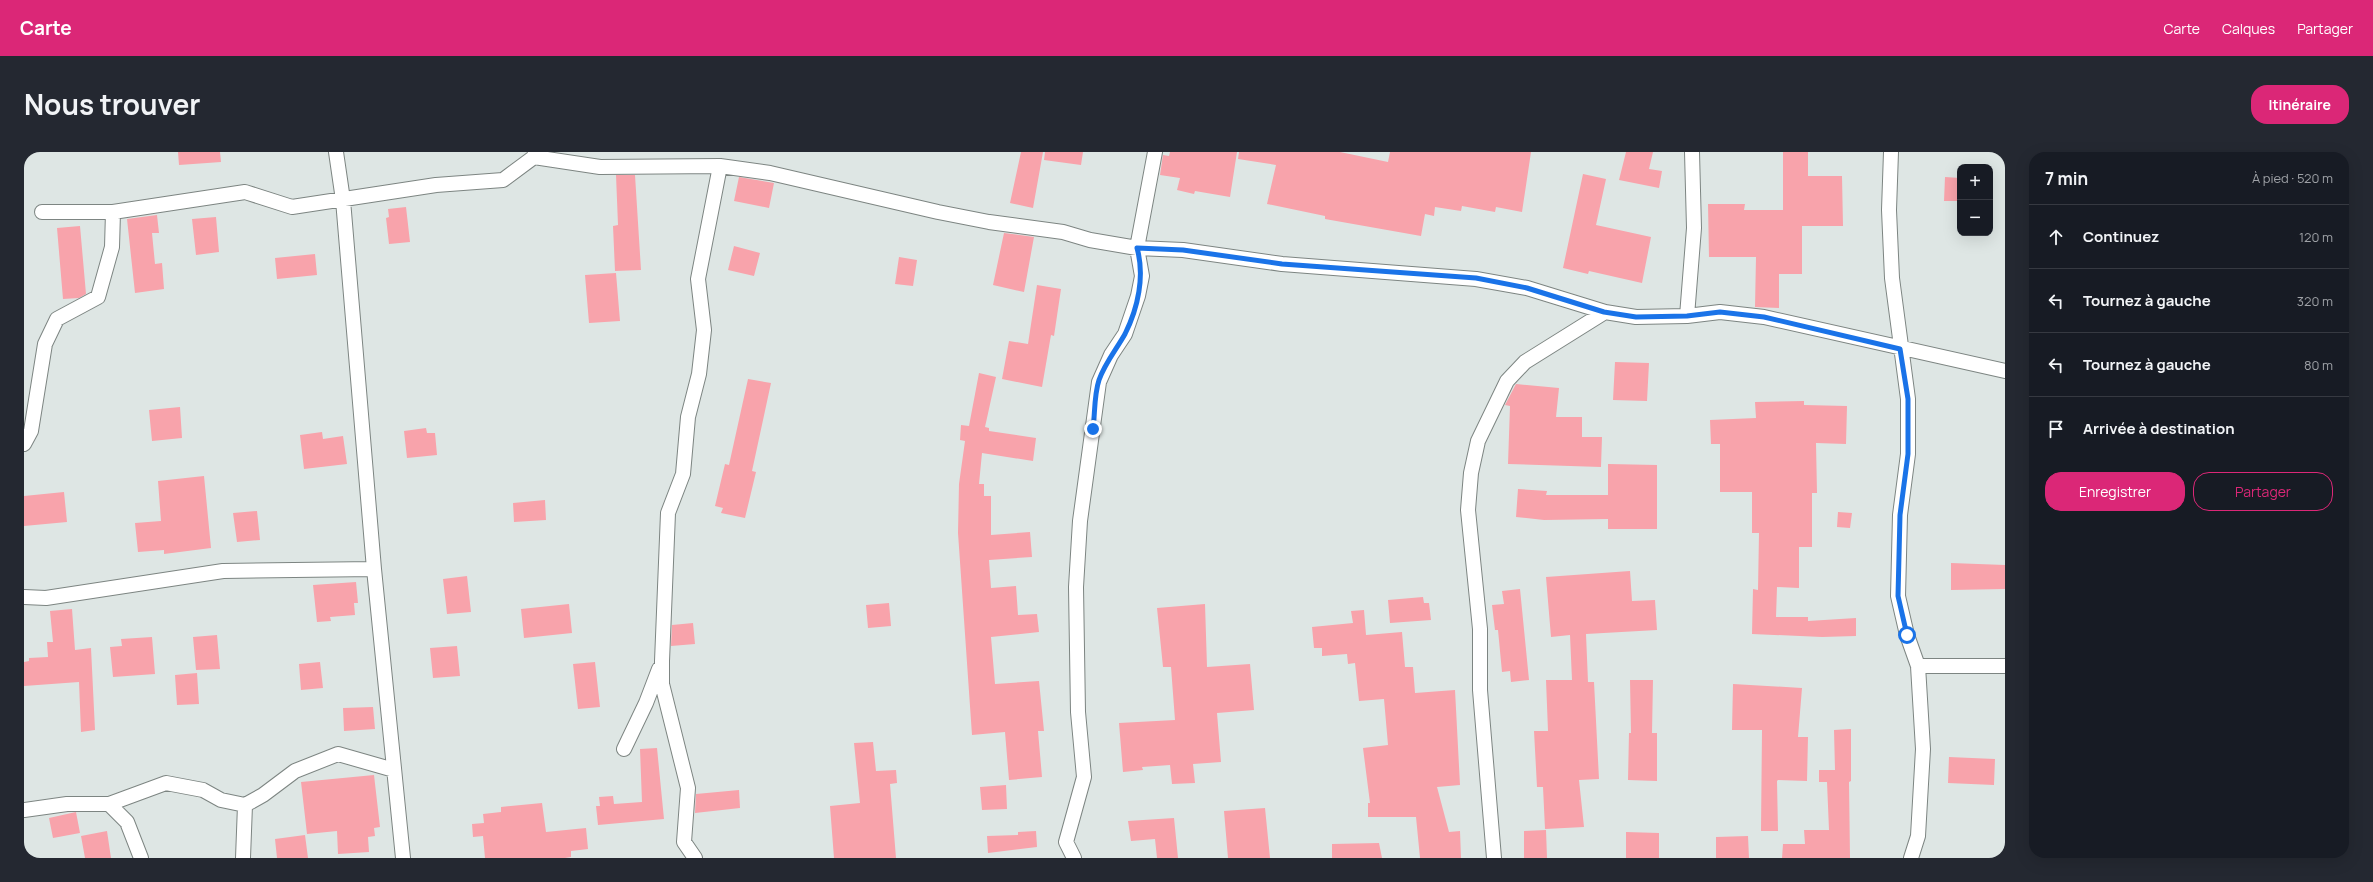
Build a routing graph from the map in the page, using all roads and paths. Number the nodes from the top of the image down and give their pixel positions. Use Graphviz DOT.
graph roads {
  1 [pos="336,152"];
  2 [pos="1155,152"];
  3 [pos="1692,152"];
  4 [pos="1890,152"];
  5 [pos="535,155"];
  6 [pos="720,166"];
  7 [pos="343,200"];
  8 [pos="42,212"];
  9 [pos="113,212"];
  10 [pos="1137,248"];
  11 [pos="1604,312"];
  12 [pos="1687,316"];
  13 [pos="1900,349"];
  14 [pos="2005,372"];
  15 [pos="24,444"];
  16 [pos="374,568"];
  17 [pos="24,597"];
  18 [pos="662,661"];
  19 [pos="1918,666"];
  20 [pos="2005,666"];
  21 [pos="624,749"];
  22 [pos="394,770"];
  23 [pos="109,804"];
  24 [pos="245,805"];
  25 [pos="24,810"];
  26 [pos="141,858"];
  27 [pos="243,858"];
  28 [pos="403,858"];
  29 [pos="695,858"];
  30 [pos="1074,858"];
  31 [pos="1494,858"];
  32 [pos="1911,858"];
  1 -- 7 [label="street"];
  2 -- 10 [label="street"];
  3 -- 12 [label="street"];
  4 -- 13 [label="street"];
  5 -- 6 [label="street"];
  5 -- 7 [label="street"];
  6 -- 10 [label="street"];
  6 -- 18 [label="street"];
  7 -- 9 [label="street"];
  7 -- 16 [label="street"];
  8 -- 9 [label="street"];
  9 -- 15 [label="street"];
  10 -- 11 [label="street"];
  10 -- 30 [label="street"];
  11 -- 12 [label="street"];
  11 -- 31 [label="street"];
  12 -- 13 [label="street"];
  13 -- 14 [label="street"];
  13 -- 19 [label="street"];
  16 -- 17 [label="street"];
  16 -- 22 [label="street"];
  18 -- 21 [label="street"];
  18 -- 29 [label="street"];
  19 -- 20 [label="street"];
  19 -- 32 [label="street"];
  22 -- 24 [label="street"];
  22 -- 28 [label="street"];
  23 -- 24 [label="street"];
  23 -- 25 [label="street"];
  23 -- 26 [label="street"];
  24 -- 27 [label="street"];
}
